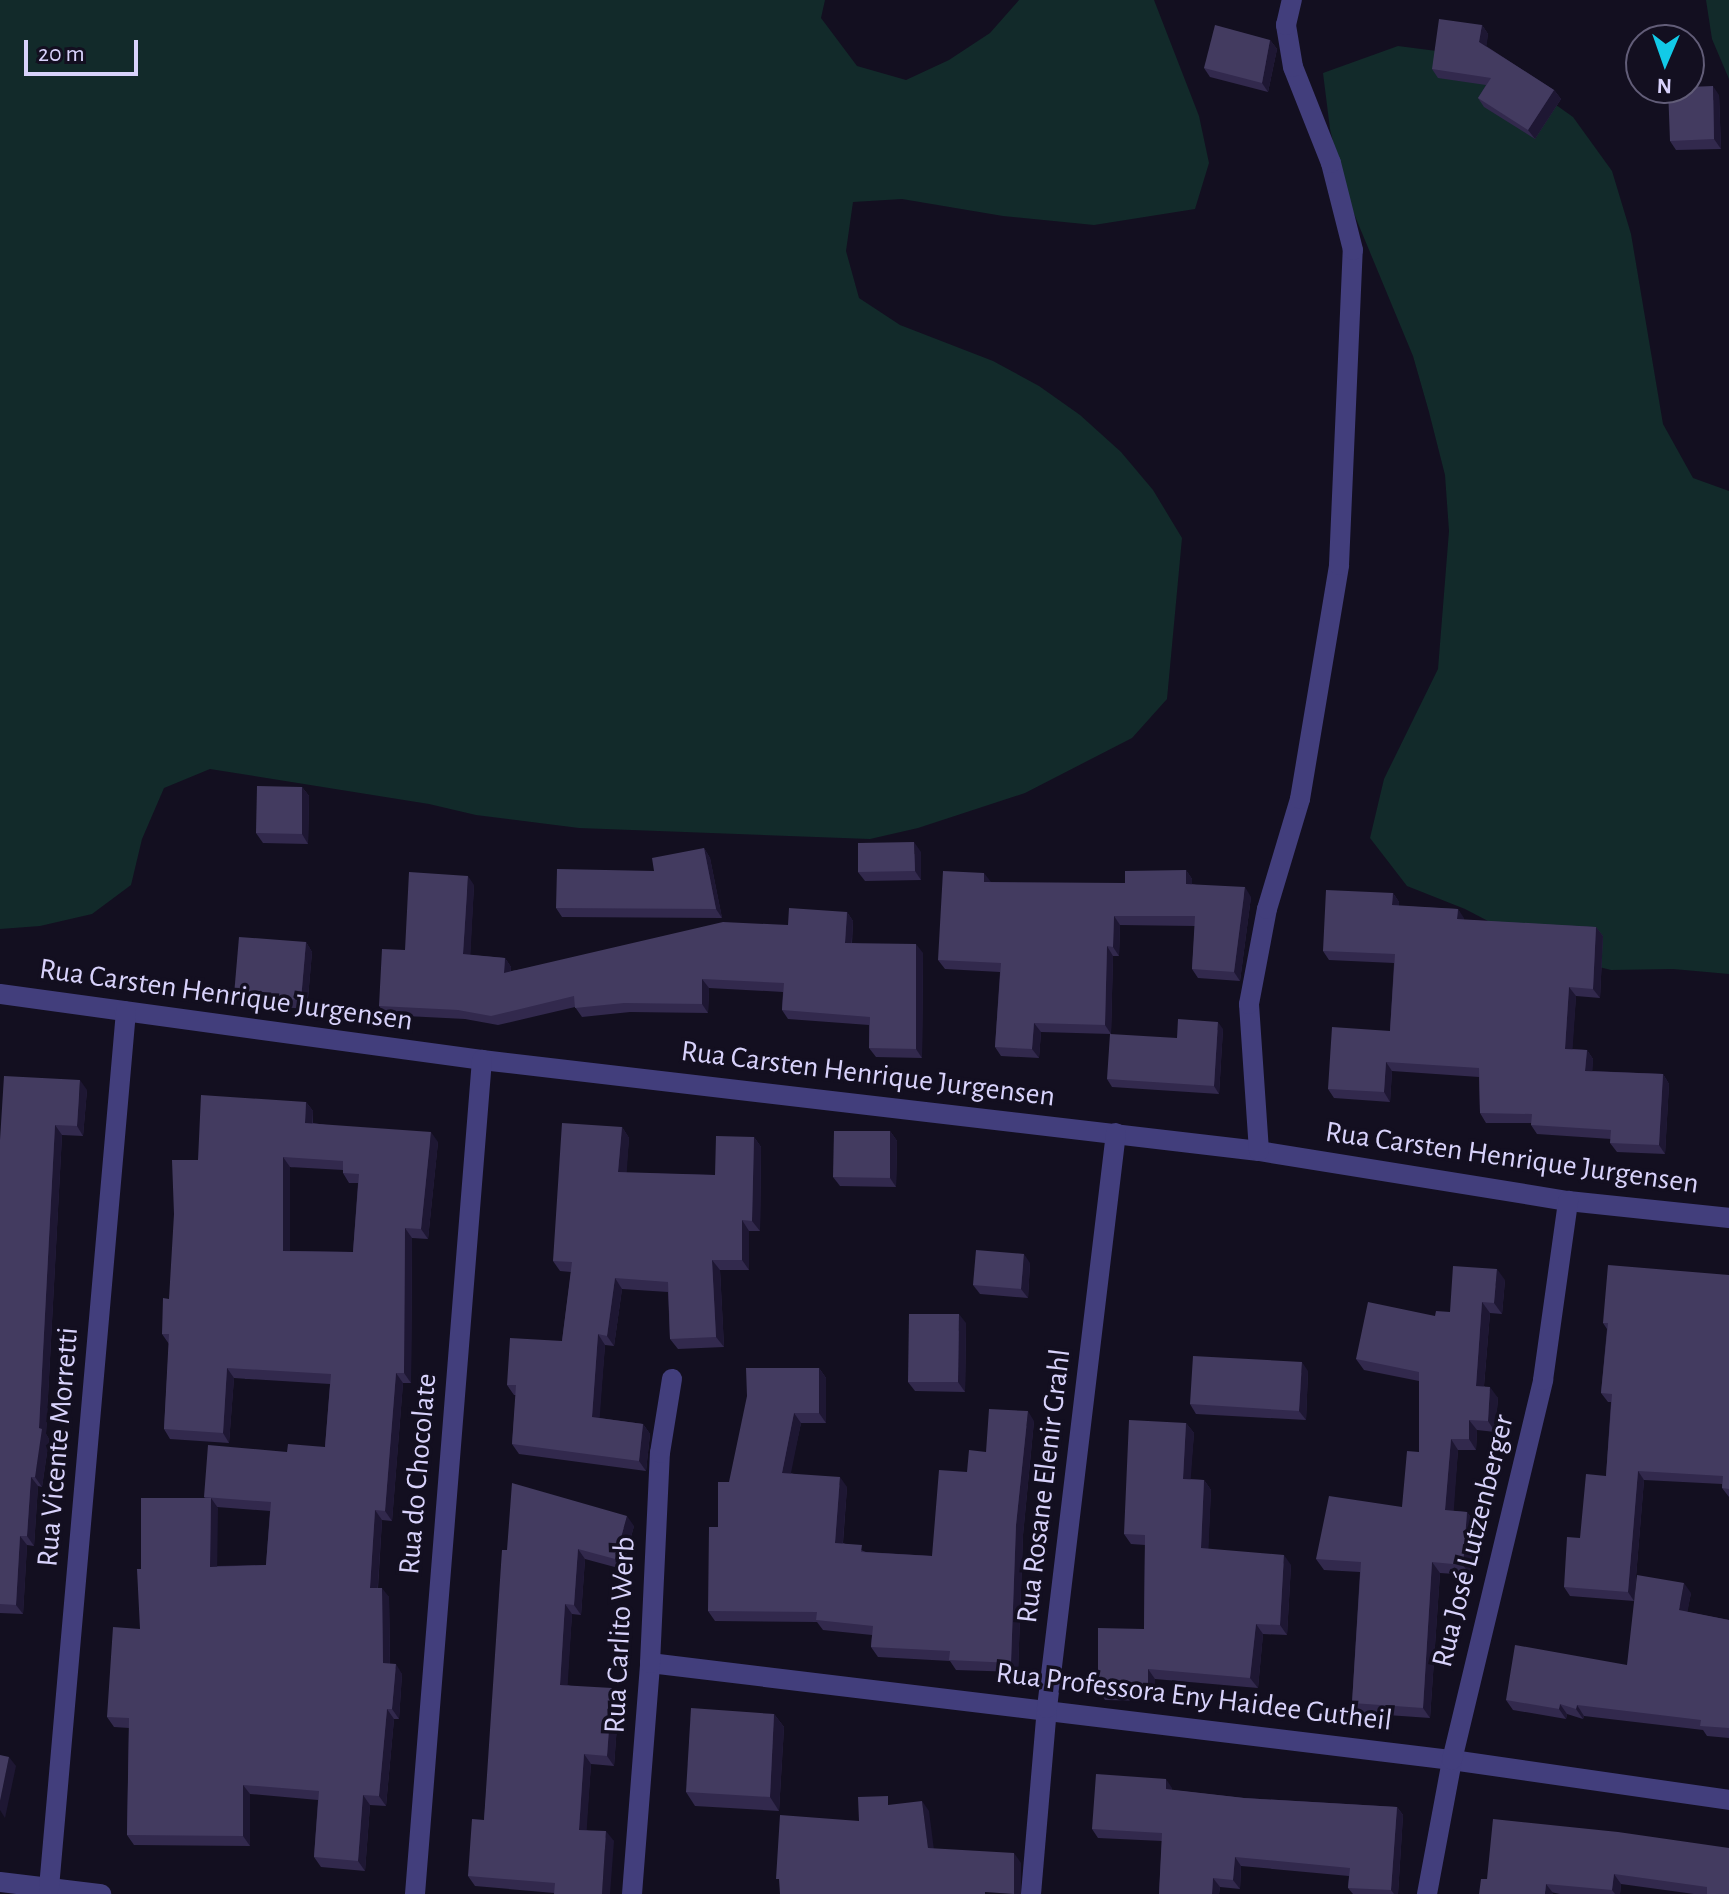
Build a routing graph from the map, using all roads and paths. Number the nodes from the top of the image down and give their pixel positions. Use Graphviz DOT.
graph roads {
  1 [pos="1292,0"];
  2 [pos="0,994"];
  3 [pos="126,1011"];
  4 [pos="482,1060"];
  5 [pos="1116,1133"];
  6 [pos="1259,1151"];
  7 [pos="1568,1201"];
  8 [pos="1729,1218"];
  9 [pos="672,1379"];
  10 [pos="650,1663"];
  11 [pos="1047,1708"];
  12 [pos="1452,1760"];
  13 [pos="1729,1800"];
  14 [pos="0,1882"];
  15 [pos="49,1888"];
  16 [pos="101,1894"];
  17 [pos="415,1894"];
  18 [pos="632,1894"];
  19 [pos="1031,1894"];
  20 [pos="1427,1894"];
  1 -- 6 [label="street"];
  2 -- 3 [label="street, Rua Carsten Henrique Jurgensen"];
  3 -- 4 [label="street, Rua Carsten Henrique Jurgensen"];
  3 -- 15 [label="street, Rua Vicente Morretti"];
  4 -- 5 [label="street, Rua Carsten Henrique Jurgensen"];
  4 -- 17 [label="street, Rua do Chocolate"];
  5 -- 6 [label="street, Rua Carsten Henrique Jurgensen"];
  5 -- 11 [label="street, Rua Rosane Elenir Grahl"];
  6 -- 7 [label="street, Rua Carsten Henrique Jurgensen"];
  7 -- 8 [label="street, Rua Carsten Henrique Jurgensen"];
  7 -- 12 [label="street, Rua José Lutzenberger"];
  9 -- 10 [label="street, Rua Carlito Werb"];
  10 -- 11 [label="street, Rua Professora Eny Haidee Gutheil"];
  10 -- 18 [label="street, Rua Carlito Werb"];
  11 -- 12 [label="street, Rua Professora Eny Haidee Gutheil"];
  11 -- 19 [label="street, Rua Rosane Elenir Grahl"];
  12 -- 13 [label="street, Rua Professora Eny Haidee Gutheil"];
  12 -- 20 [label="street, Rua José Lutzenberger"];
  14 -- 15 [label="street"];
  15 -- 16 [label="street"];
}
